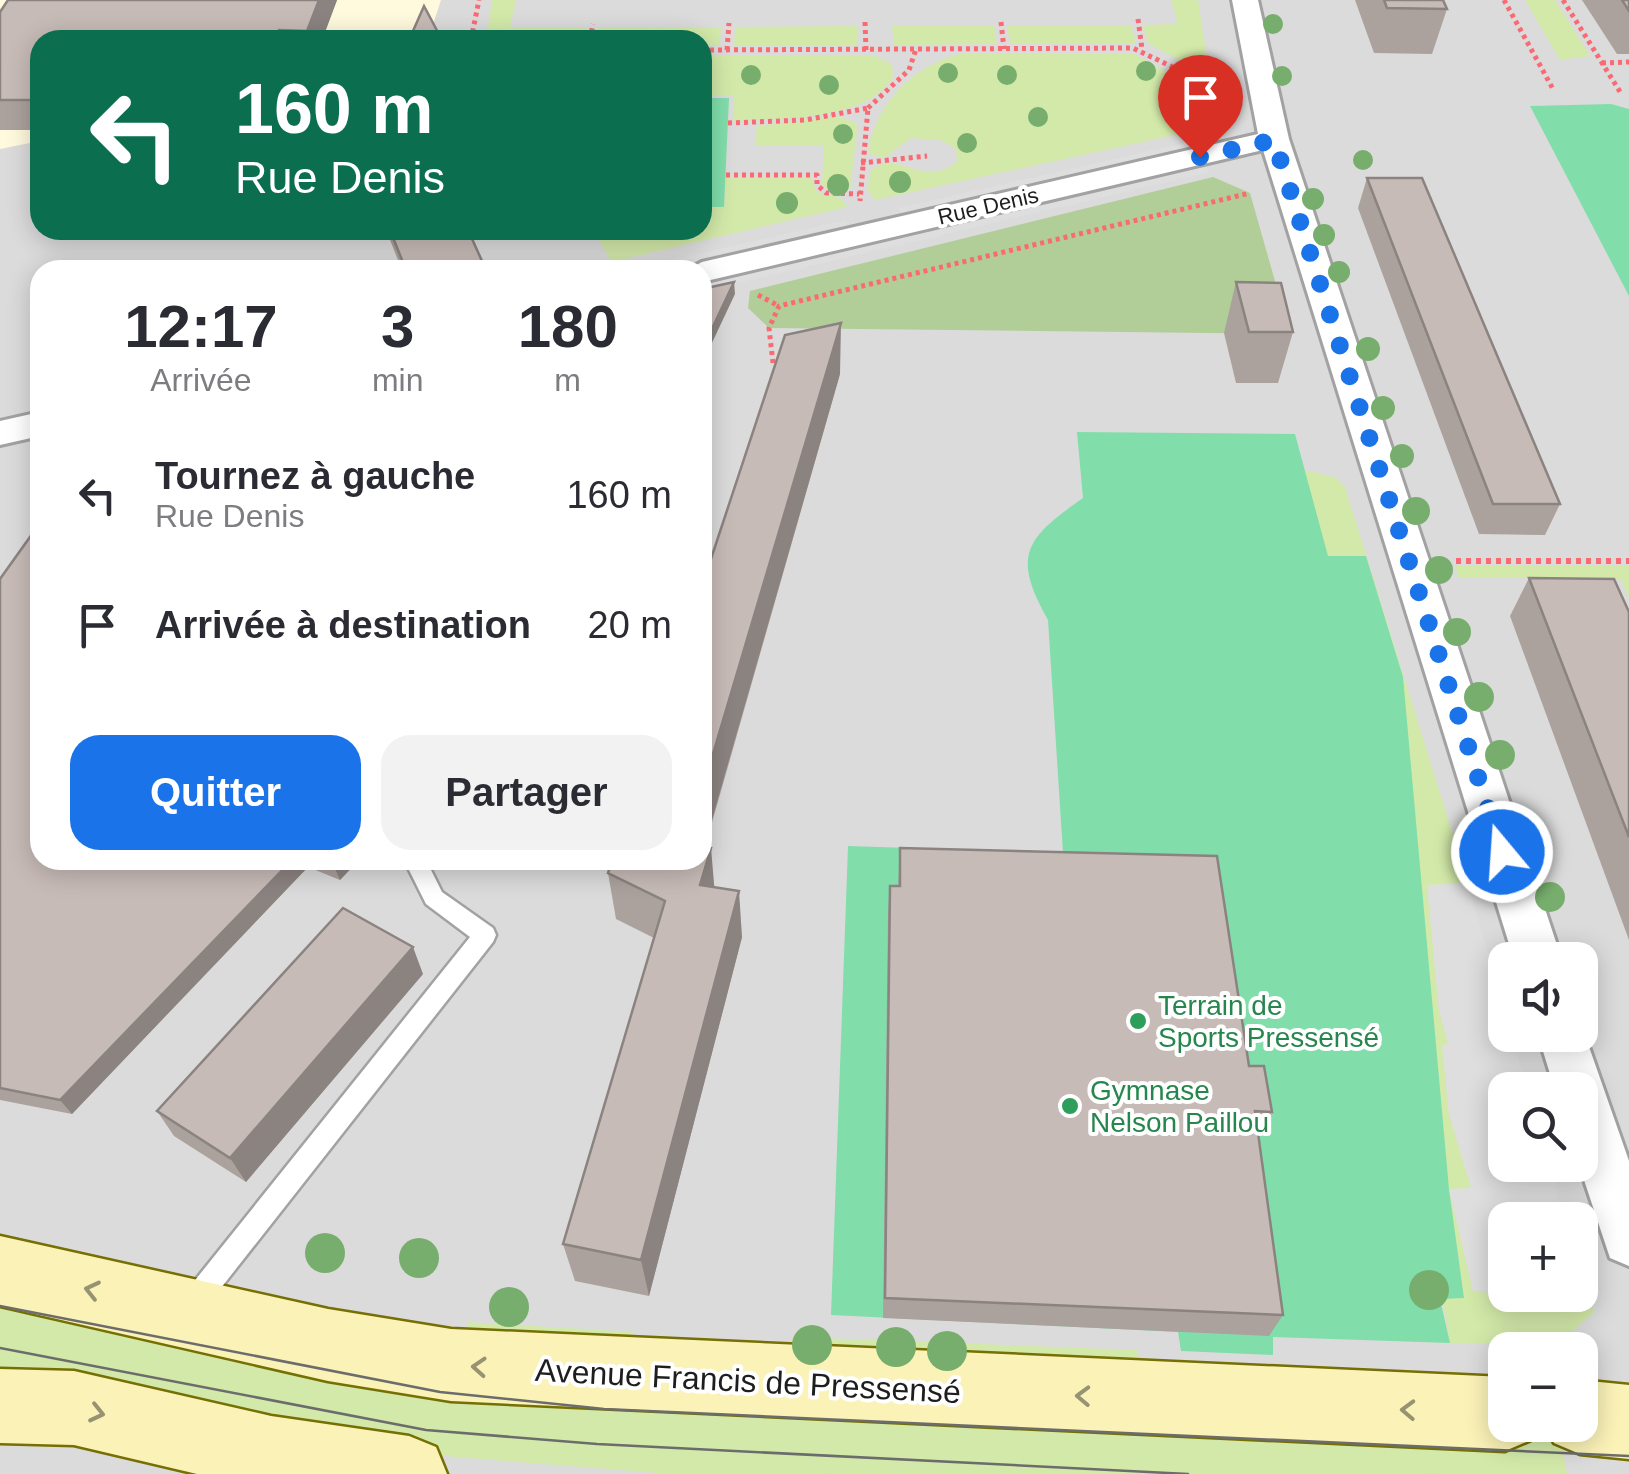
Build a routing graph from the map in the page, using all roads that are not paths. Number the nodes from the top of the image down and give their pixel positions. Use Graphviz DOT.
graph roads {
  1 [pos="1245,0"];
  2 [pos="1274,140"];
  3 [pos="712,270"];
  4 [pos="30,426"];
  5 [pos="0,433"];
  6 [pos="420,870"];
  7 [pos="1532,942"];
  8 [pos="1568,1052"];
  9 [pos="1629,1240"];
  10 [pos="0,1271"];
  11 [pos="186,1312"];
  12 [pos="0,1406"];
  13 [pos="1488,1413"];
  14 [pos="1598,1419"];
  15 [pos="1629,1422"];
  16 [pos="409,1474"];
  1 -- 2 [label="street"];
  2 -- 3 [label="street, Rue Denis"];
  2 -- 7 [label="street"];
  4 -- 5 [label="street"];
  6 -- 11 [label="lane"];
  8 -- 9 [label="street"];
  11 -- 10 [label="street, Avenue Francis de Pressensé, one-way"];
  13 -- 11 [label="street, Avenue Francis de Pressensé, one-way"];
  12 -- 16 [label="street, one-way"];
  14 -- 15 [label="street"];
}
